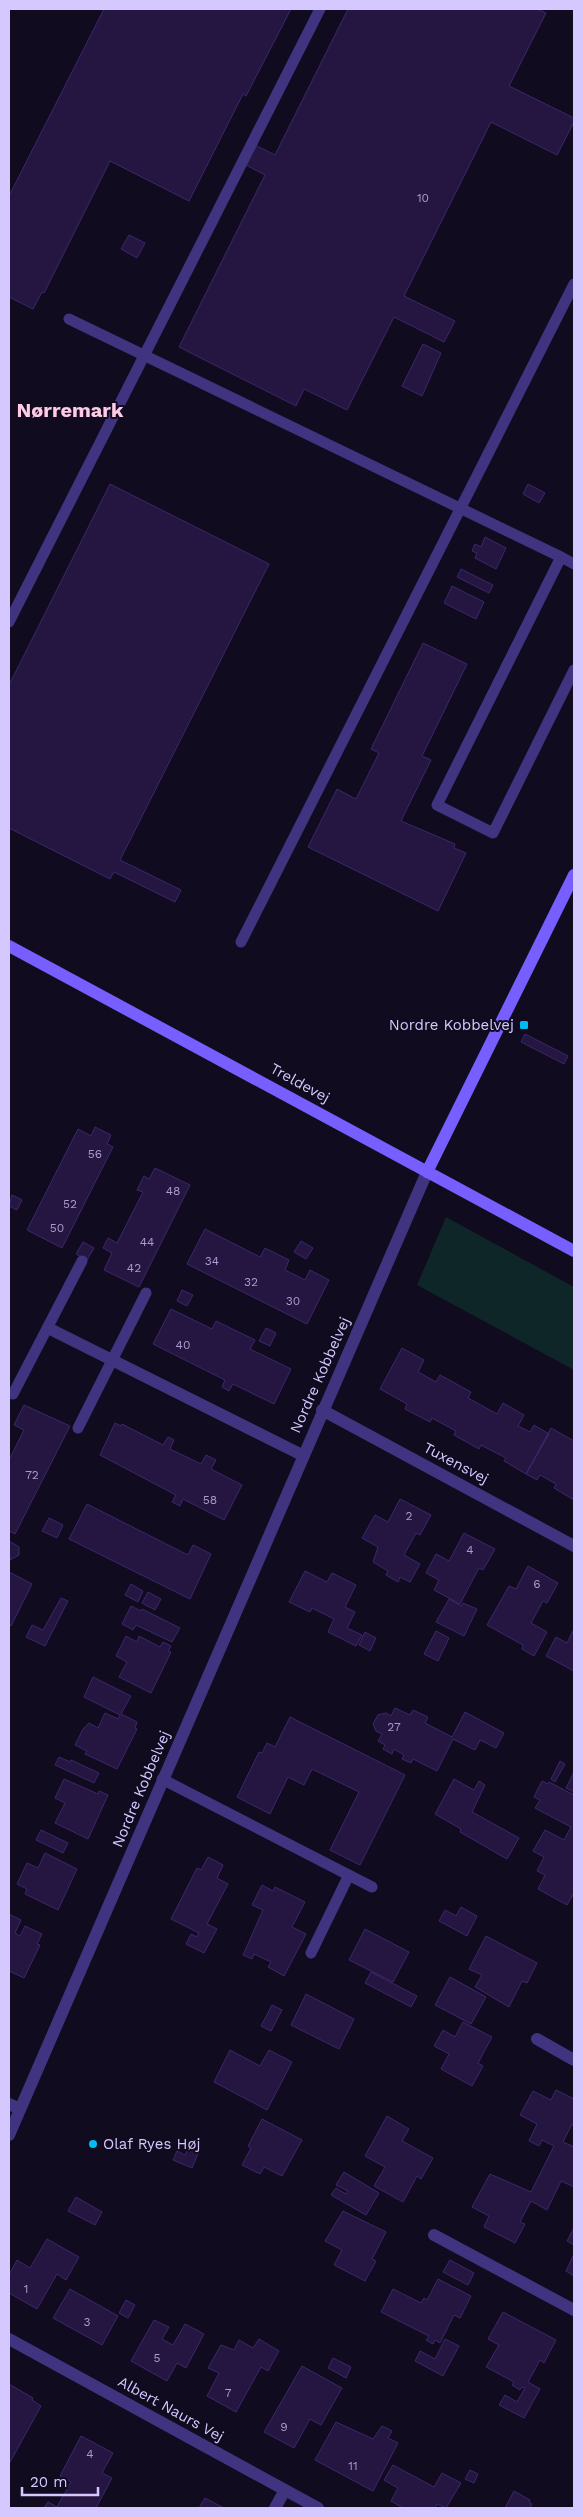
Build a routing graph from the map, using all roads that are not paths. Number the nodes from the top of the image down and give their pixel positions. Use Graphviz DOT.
graph roads {
  1 [pos="320,9"];
  2 [pos="574,284"];
  3 [pos="68,319"];
  4 [pos="144,356"];
  5 [pos="461,508"];
  6 [pos="561,557"];
  7 [pos="574,564"];
  8 [pos="9,622"];
  9 [pos="574,670"];
  10 [pos="574,874"];
  11 [pos="240,942"];
  12 [pos="9,946"];
  13 [pos="427,1172"];
  14 [pos="574,1251"];
  15 [pos="82,1260"];
  16 [pos="146,1293"];
  17 [pos="48,1328"];
  18 [pos="111,1362"];
  19 [pos="13,1394"];
  20 [pos="322,1410"];
  21 [pos="78,1428"];
  22 [pos="302,1455"];
  23 [pos="574,1546"];
  24 [pos="162,1779"];
  25 [pos="349,1876"];
  26 [pos="372,1887"];
  27 [pos="311,1954"];
  28 [pos="537,2039"];
  29 [pos="574,2060"];
  30 [pos="14,2106"];
  31 [pos="9,2135"];
  32 [pos="434,2235"];
  33 [pos="574,2310"];
  34 [pos="9,2339"];
  35 [pos="285,2490"];
  36 [pos="275,2508"];
  37 [pos="318,2508"];
  1 -- 4 [label="lane"];
  2 -- 5 [label="lane"];
  3 -- 4 [label="lane"];
  4 -- 5 [label="lane"];
  4 -- 8 [label="lane"];
  5 -- 6 [label="lane"];
  5 -- 11 [label="lane"];
  6 -- 7 [label="lane"];
  6 -- 9 [label="lane"];
  10 -- 13 [label="street, Nordre Kobbelvej"];
  12 -- 13 [label="street, Treldevej"];
  13 -- 14 [label="street, Treldevej"];
  13 -- 20 [label="street, Nordre Kobbelvej"];
  15 -- 17 [label="lane"];
  16 -- 18 [label="lane"];
  17 -- 18 [label="street, Nordre Kobbelvej"];
  17 -- 19 [label="lane"];
  18 -- 21 [label="lane"];
  18 -- 22 [label="street, Nordre Kobbelvej"];
  20 -- 22 [label="street, Nordre Kobbelvej"];
  20 -- 23 [label="street, Tuxensvej"];
  22 -- 24 [label="street, Nordre Kobbelvej"];
  24 -- 25 [label="lane"];
  24 -- 30 [label="street, Nordre Kobbelvej"];
  25 -- 26 [label="lane"];
  25 -- 27 [label="lane"];
  28 -- 29 [label="street"];
  30 -- 31 [label="street, Nordre Kobbelvej"];
  32 -- 33 [label="street"];
  34 -- 35 [label="street, Albert Naurs Vej"];
  35 -- 36 [label="street"];
  35 -- 37 [label="street, Albert Naurs Vej"];
}
